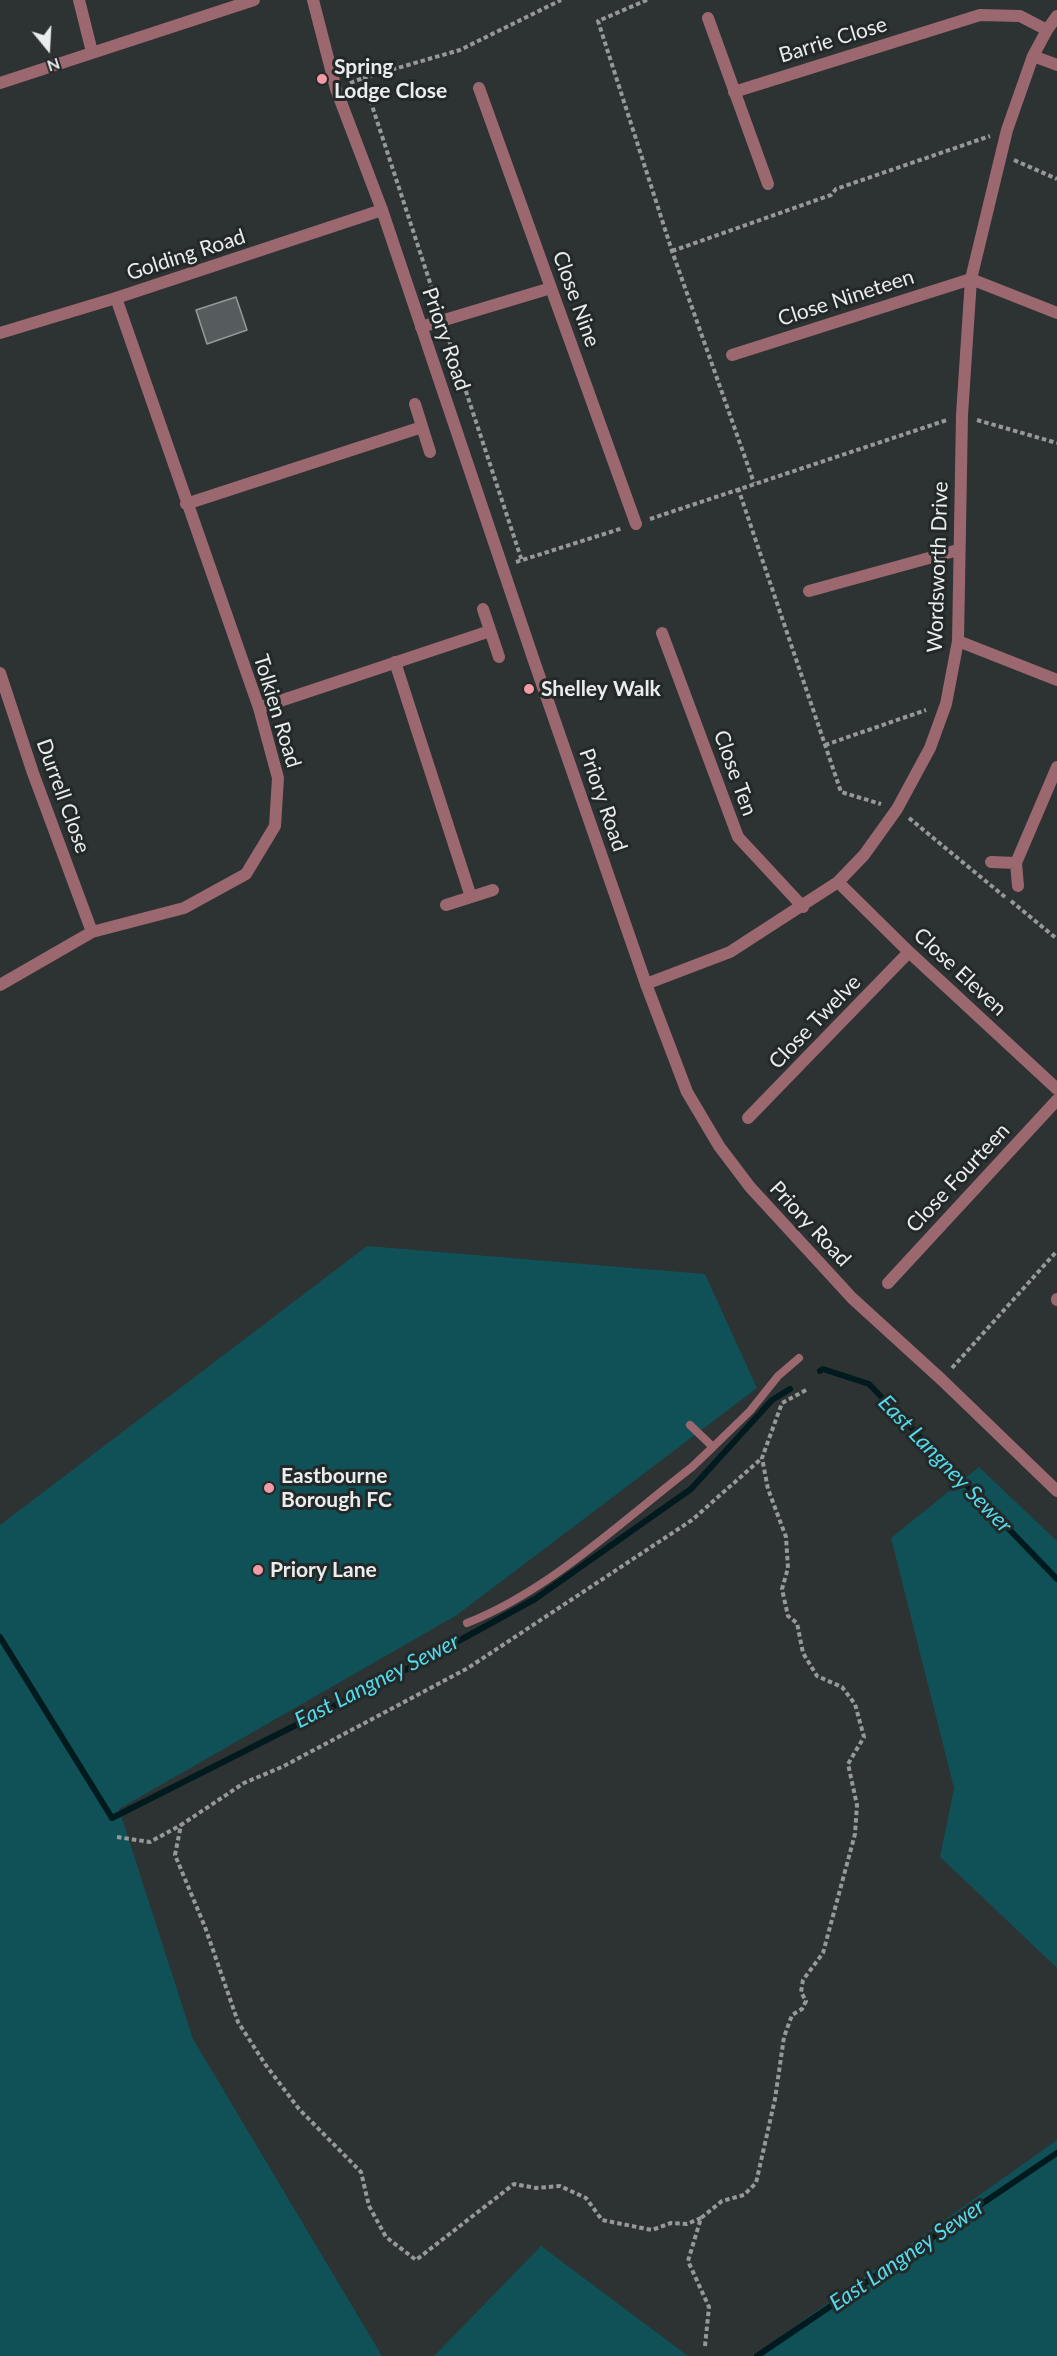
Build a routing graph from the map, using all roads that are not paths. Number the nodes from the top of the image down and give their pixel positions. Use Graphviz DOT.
graph roads {
  1 [pos="79,0"];
  2 [pos="254,0"];
  3 [pos="313,0"];
  4 [pos="1057,16"];
  5 [pos="708,18"];
  6 [pos="1047,30"];
  7 [pos="92,52"];
  8 [pos="1033,56"];
  9 [pos="1057,65"];
  10 [pos="0,83"];
  11 [pos="479,88"];
  12 [pos="734,92"];
  13 [pos="768,184"];
  14 [pos="382,210"];
  15 [pos="971,279"];
  16 [pos="551,288"];
  17 [pos="116,298"];
  18 [pos="1057,313"];
  19 [pos="421,327"];
  20 [pos="0,333"];
  21 [pos="732,355"];
  22 [pos="415,404"];
  23 [pos="422,427"];
  24 [pos="430,452"];
  25 [pos="186,504"];
  26 [pos="636,524"];
  27 [pos="958,550"];
  28 [pos="809,591"];
  29 [pos="483,609"];
  30 [pos="490,631"];
  31 [pos="662,633"];
  32 [pos="958,641"];
  33 [pos="499,657"];
  34 [pos="394,662"];
  35 [pos="0,673"];
  36 [pos="1057,680"];
  37 [pos="259,708"];
  38 [pos="1057,767"];
  39 [pos="991,862"];
  40 [pos="1016,863"];
  41 [pos="838,882"];
  42 [pos="1018,886"];
  43 [pos="493,890"];
  44 [pos="471,897"];
  45 [pos="446,905"];
  46 [pos="803,907"];
  47 [pos="92,932"];
  48 [pos="909,952"];
  49 [pos="646,984"];
  50 [pos="0,985"];
  51 [pos="1057,1089"];
  52 [pos="1057,1100"];
  53 [pos="748,1118"];
  54 [pos="888,1282"];
  55 [pos="799,1358"];
  56 [pos="690,1425"];
  57 [pos="713,1447"];
  58 [pos="1057,1491"];
  59 [pos="467,1623"];
  1 -- 7 [label="street"];
  2 -- 7 [label="street"];
  3 -- 14 [label="street, Priory Road"];
  4 -- 6 [label="street, Wordsworth Drive"];
  5 -- 12 [label="street"];
  6 -- 8 [label="street, Wordsworth Drive"];
  6 -- 12 [label="street, Barrie Close"];
  7 -- 10 [label="street"];
  8 -- 9 [label="street"];
  8 -- 15 [label="street, Wordsworth Drive"];
  11 -- 16 [label="street, Close Nine"];
  12 -- 13 [label="street"];
  14 -- 17 [label="street, Golding Road"];
  14 -- 19 [label="street, Priory Road"];
  15 -- 18 [label="street"];
  15 -- 21 [label="street, Close Nineteen"];
  15 -- 27 [label="street, Wordsworth Drive"];
  16 -- 19 [label="street"];
  16 -- 26 [label="street, Close Nine"];
  17 -- 20 [label="street, Golding Road"];
  17 -- 25 [label="street, Tolkien Road"];
  19 -- 49 [label="street, Priory Road"];
  22 -- 23 [label="street"];
  23 -- 24 [label="street"];
  23 -- 25 [label="street"];
  25 -- 37 [label="street, Tolkien Road"];
  27 -- 28 [label="street"];
  27 -- 32 [label="street, Wordsworth Drive"];
  29 -- 30 [label="street"];
  30 -- 33 [label="street"];
  30 -- 34 [label="street"];
  31 -- 46 [label="street, Close Ten"];
  32 -- 36 [label="street"];
  32 -- 41 [label="street, Wordsworth Drive"];
  34 -- 37 [label="street"];
  34 -- 44 [label="street"];
  35 -- 47 [label="street, Durrell Close"];
  37 -- 47 [label="street, Tolkien Road"];
  38 -- 40 [label="street"];
  39 -- 40 [label="street"];
  40 -- 42 [label="street"];
  41 -- 46 [label="street, Wordsworth Drive"];
  41 -- 48 [label="street, Close Eleven"];
  43 -- 44 [label="street"];
  44 -- 45 [label="street"];
  46 -- 49 [label="street, Wordsworth Drive"];
  47 -- 50 [label="street, Tolkien Road"];
  48 -- 51 [label="street, Close Eleven"];
  48 -- 53 [label="street, Close Twelve"];
  49 -- 58 [label="street, Priory Road"];
  52 -- 54 [label="street, Close Fourteen"];
  55 -- 57 [label="lane"];
  56 -- 57 [label="lane"];
  57 -- 59 [label="lane"];
}
